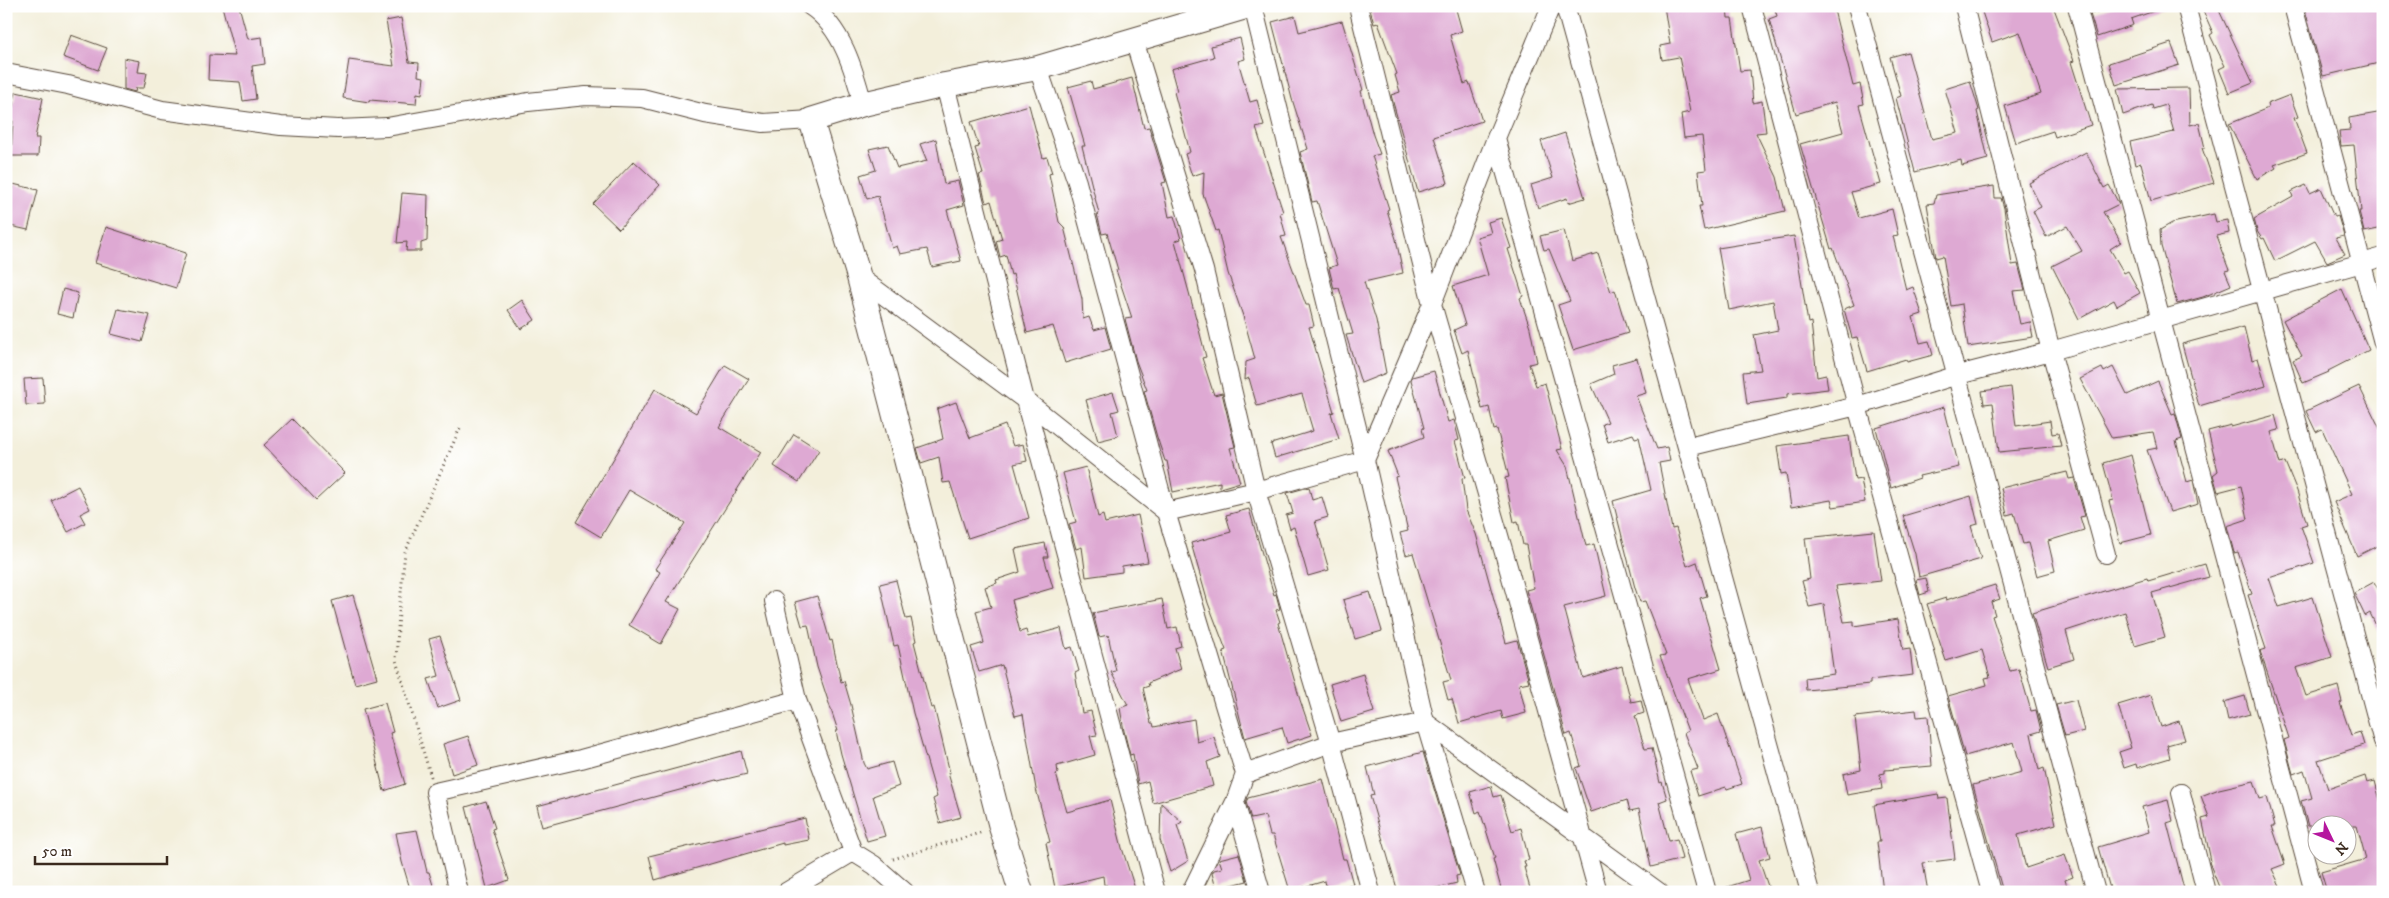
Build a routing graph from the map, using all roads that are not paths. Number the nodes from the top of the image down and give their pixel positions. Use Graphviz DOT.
graph roads {
  1 [pos="810,6"];
  2 [pos="1251,6"];
  3 [pos="1358,6"];
  4 [pos="1551,6"];
  5 [pos="1565,6"];
  6 [pos="1752,6"];
  7 [pos="1857,6"];
  8 [pos="1964,6"];
  9 [pos="2077,6"];
  10 [pos="2186,6"];
  11 [pos="2293,6"];
  12 [pos="1134,40"];
  13 [pos="1038,68"];
  14 [pos="6,73"];
  15 [pos="945,85"];
  16 [pos="863,104"];
  17 [pos="811,120"];
  18 [pos="1496,138"];
  19 [pos="2383,257"];
  20 [pos="2362,263"];
  21 [pos="859,277"];
  22 [pos="2262,291"];
  23 [pos="1432,304"];
  24 [pos="2162,319"];
  25 [pos="2383,343"];
  26 [pos="2050,351"];
  27 [pos="1958,375"];
  28 [pos="1025,400"];
  29 [pos="1857,406"];
  30 [pos="1688,447"];
  31 [pos="1365,460"];
  32 [pos="1256,491"];
  33 [pos="1166,512"];
  34 [pos="2106,554"];
  35 [pos="774,601"];
  36 [pos="797,700"];
  37 [pos="1425,722"];
  38 [pos="2383,742"];
  39 [pos="1331,743"];
  40 [pos="1245,774"];
  41 [pos="2181,793"];
  42 [pos="1235,802"];
  43 [pos="1584,838"];
  44 [pos="853,852"];
  45 [pos="459,892"];
  46 [pos="786,892"];
  47 [pos="905,892"];
  48 [pos="1020,892"];
  49 [pos="1156,892"];
  50 [pos="1191,892"];
  51 [pos="1260,892"];
  52 [pos="1371,892"];
  53 [pos="1476,892"];
  54 [pos="1598,892"];
  55 [pos="1659,892"];
  56 [pos="1707,892"];
  57 [pos="1810,892"];
  58 [pos="1991,892"];
  59 [pos="2096,892"];
  60 [pos="2206,892"];
  61 [pos="2314,892"];
  1 -- 16 [label="street"];
  2 -- 12 [label="street"];
  2 -- 31 [label="street"];
  3 -- 23 [label="street"];
  4 -- 18 [label="street"];
  5 -- 30 [label="street"];
  6 -- 29 [label="street"];
  7 -- 27 [label="street"];
  8 -- 26 [label="street"];
  9 -- 24 [label="street"];
  10 -- 22 [label="street"];
  11 -- 20 [label="street"];
  12 -- 13 [label="street"];
  12 -- 32 [label="street"];
  13 -- 15 [label="street"];
  13 -- 33 [label="street"];
  14 -- 17 [label="street"];
  15 -- 16 [label="street"];
  15 -- 28 [label="street"];
  16 -- 17 [label="street"];
  17 -- 21 [label="street"];
  18 -- 23 [label="street"];
  18 -- 56 [label="street"];
  19 -- 20 [label="street"];
  20 -- 22 [label="street"];
  20 -- 25 [label="street"];
  21 -- 28 [label="street"];
  21 -- 48 [label="street"];
  22 -- 24 [label="street"];
  22 -- 38 [label="street"];
  23 -- 31 [label="street"];
  23 -- 43 [label="street"];
  24 -- 26 [label="street"];
  24 -- 61 [label="street"];
  26 -- 27 [label="street"];
  26 -- 34 [label="street"];
  27 -- 29 [label="street"];
  27 -- 59 [label="street"];
  28 -- 33 [label="street"];
  28 -- 49 [label="street"];
  29 -- 30 [label="street"];
  29 -- 58 [label="street"];
  30 -- 57 [label="street"];
  31 -- 32 [label="street"];
  31 -- 37 [label="street"];
  32 -- 33 [label="street"];
  32 -- 39 [label="street"];
  33 -- 40 [label="street"];
  35 -- 36 [label="street"];
  36 -- 44 [label="street"];
  36 -- 45 [label="street"];
  37 -- 39 [label="street"];
  37 -- 43 [label="street"];
  37 -- 53 [label="street"];
  39 -- 40 [label="street"];
  39 -- 52 [label="street"];
  40 -- 42 [label="street"];
  41 -- 60 [label="street"];
  42 -- 50 [label="street"];
  42 -- 51 [label="street"];
  43 -- 54 [label="street"];
  43 -- 55 [label="street"];
  44 -- 46 [label="street"];
  44 -- 47 [label="street"];
}
